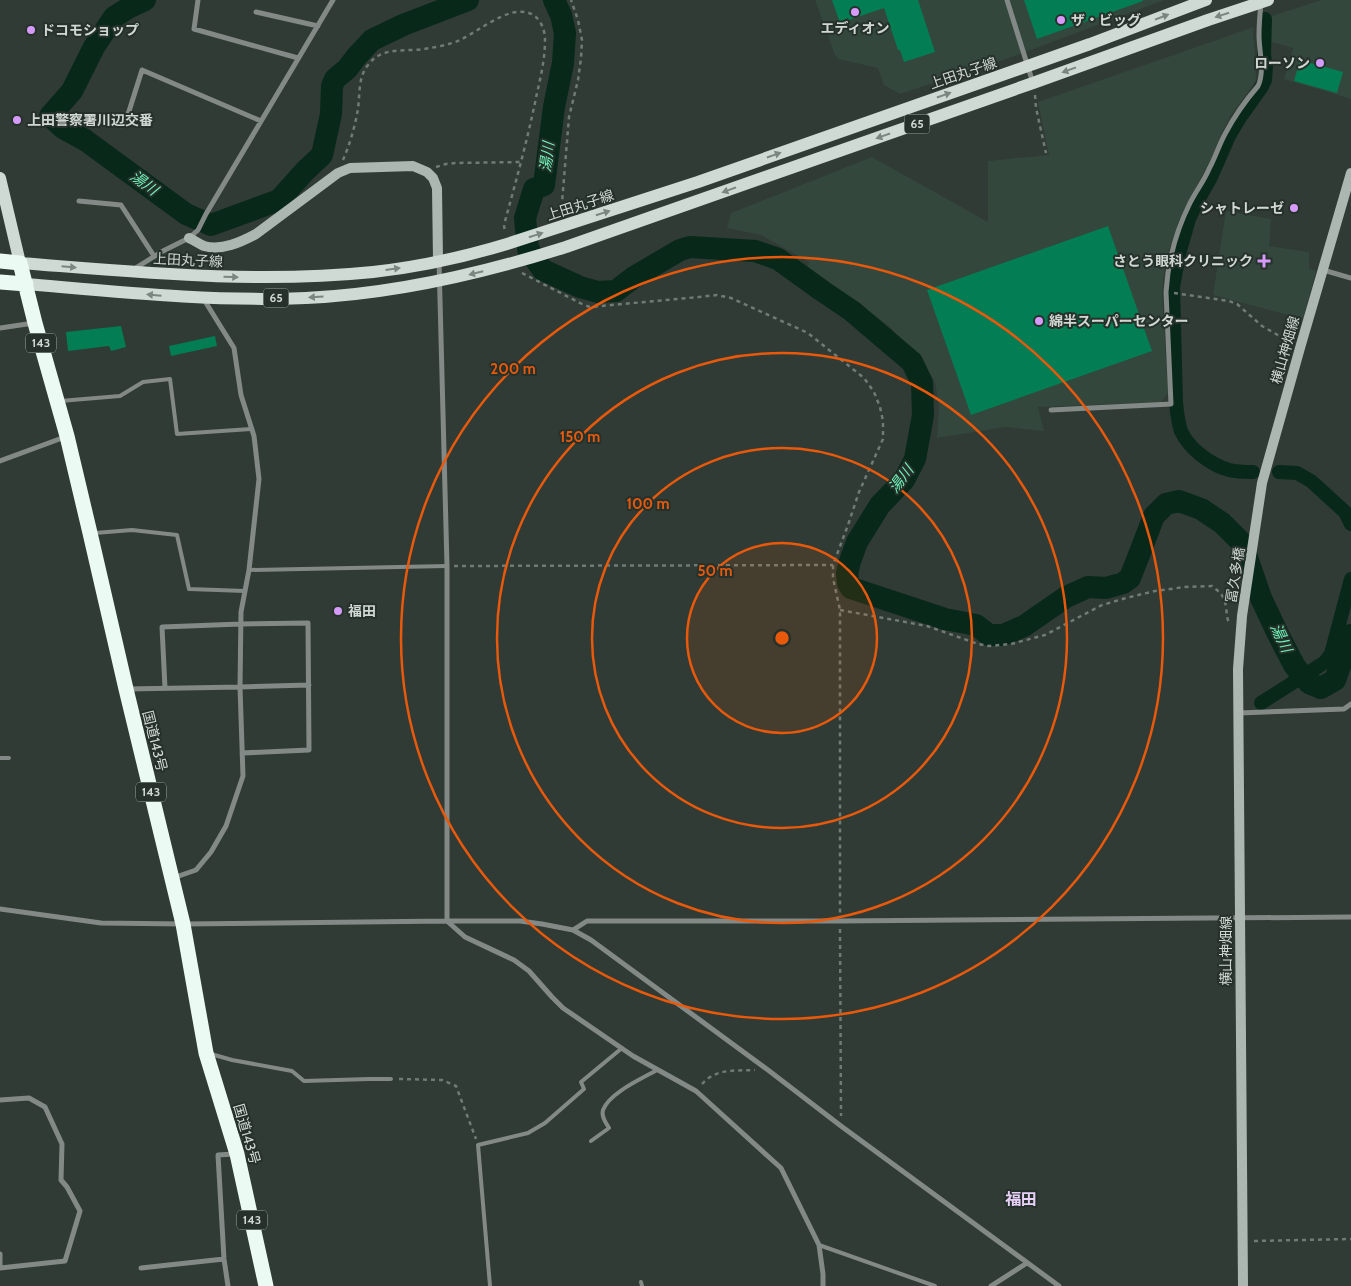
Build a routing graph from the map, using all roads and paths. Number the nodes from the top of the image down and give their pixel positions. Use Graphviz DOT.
graph roads {
  1 [pos="198,0"];
  2 [pos="333,0"];
  3 [pos="571,0"];
  4 [pos="1007,0"];
  5 [pos="1206,0"];
  6 [pos="1264,1"];
  7 [pos="256,12"];
  8 [pos="318,26"];
  9 [pos="298,58"];
  10 [pos="1028,66"];
  11 [pos="1033,83"];
  12 [pos="261,121"];
  13 [pos="125,124"];
  14 [pos="1046,153"];
  15 [pos="522,162"];
  16 [pos="338,172"];
  17 [pos="427,172"];
  18 [pos="1351,173"];
  19 [pos="0,178"];
  20 [pos="79,201"];
  21 [pos="561,227"];
  22 [pos="190,238"];
  23 [pos="511,243"];
  24 [pos="154,256"];
  25 [pos="438,260"];
  26 [pos="0,261"];
  27 [pos="521,261"];
  28 [pos="20,263"];
  29 [pos="1322,270"];
  30 [pos="129,272"];
  31 [pos="1351,278"];
  32 [pos="439,281"];
  33 [pos="0,282"];
  34 [pos="26,284"];
  35 [pos="1176,294"];
  36 [pos="203,298"];
  37 [pos="36,323"];
  38 [pos="0,328"];
  39 [pos="1300,348"];
  40 [pos="58,401"];
  41 [pos="1051,410"];
  42 [pos="252,429"];
  43 [pos="67,436"];
  44 [pos="0,461"];
  45 [pos="90,533"];
  46 [pos="1254,538"];
  47 [pos="833,565"];
  48 [pos="447,566"];
  49 [pos="249,570"];
  50 [pos="244,591"];
  51 [pos="840,610"];
  52 [pos="1242,621"];
  53 [pos="240,624"];
  54 [pos="309,685"];
  55 [pos="240,687"];
  56 [pos="165,688"];
  57 [pos="126,690"];
  58 [pos="1351,704"];
  59 [pos="1239,713"];
  60 [pos="242,753"];
  61 [pos="0,758"];
  62 [pos="10,758"];
  63 [pos="172,878"];
  64 [pos="0,909"];
  65 [pos="1240,918"];
  66 [pos="1351,918"];
  67 [pos="447,921"];
  68 [pos="840,921"];
  69 [pos="183,924"];
  70 [pos="573,930"];
  71 [pos="622,1048"];
  72 [pos="206,1052"];
  73 [pos="658,1070"];
  74 [pos="768,1070"];
  75 [pos="391,1079"];
  76 [pos="696,1091"];
  77 [pos="0,1100"];
  78 [pos="841,1126"];
  79 [pos="591,1141"];
  80 [pos="478,1145"];
  81 [pos="237,1154"];
  82 [pos="1351,1239"];
  83 [pos="1242,1241"];
  84 [pos="819,1245"];
  85 [pos="0,1254"];
  86 [pos="224,1259"];
  87 [pos="1027,1263"];
  88 [pos="0,1268"];
  89 [pos="141,1268"];
  90 [pos="228,1286"];
  91 [pos="266,1286"];
  92 [pos="490,1286"];
  93 [pos="823,1286"];
  94 [pos="935,1286"];
  95 [pos="991,1286"];
  96 [pos="1059,1286"];
  97 [pos="1243,1286"];
  1 -- 9 [label="street"];
  2 -- 8 [label="street"];
  3 -- 21 [label="path"];
  4 -- 10 [label="street"];
  10 -- 5 [label="main road, 上田丸子線 / 65, one-way"];
  6 -- 11 [label="main road, 65, one-way"];
  6 -- 41 [label="street"];
  7 -- 8 [label="street"];
  8 -- 9 [label="street"];
  9 -- 12 [label="street"];
  10 -- 11 [label="street"];
  21 -- 10 [label="main road, 上田丸子線 / 65, one-way"];
  11 -- 14 [label="path"];
  11 -- 27 [label="main road, 65, one-way"];
  12 -- 13 [label="street"];
  12 -- 22 [label="street"];
  15 -- 16 [label="path"];
  15 -- 17 [label="path"];
  15 -- 23 [label="path"];
  16 -- 17 [label="street"];
  16 -- 22 [label="street"];
  17 -- 25 [label="street"];
  18 -- 29 [label="street, 横山神畑線"];
  19 -- 28 [label="main road"];
  20 -- 24 [label="street"];
  23 -- 21 [label="main road, 上田丸子線 / 65, one-way"];
  22 -- 24 [label="street"];
  23 -- 25 [label="main road, 上田丸子線 / 65"];
  24 -- 30 [label="street"];
  30 -- 25 [label="main road, 上田丸子線 / 65, one-way"];
  25 -- 32 [label="street"];
  26 -- 28 [label="highway"];
  27 -- 32 [label="main road, 65, one-way"];
  27 -- 47 [label="path"];
  28 -- 30 [label="main road, 上田丸子線 / 65, one-way"];
  28 -- 34 [label="highway, 国道143号 / 143"];
  29 -- 31 [label="street"];
  29 -- 39 [label="street, 横山神畑線"];
  32 -- 36 [label="main road, 65, one-way"];
  32 -- 48 [label="street"];
  33 -- 34 [label="highway"];
  36 -- 34 [label="main road, 65, one-way"];
  34 -- 37 [label="highway, 国道143号 / 143"];
  35 -- 39 [label="path"];
  36 -- 42 [label="street"];
  37 -- 38 [label="street"];
  37 -- 40 [label="highway, 国道143号 / 143"];
  39 -- 46 [label="street, 横山神畑線"];
  40 -- 42 [label="lane"];
  40 -- 43 [label="highway, 国道143号 / 143"];
  42 -- 49 [label="street"];
  43 -- 44 [label="street"];
  43 -- 45 [label="highway, 国道143号 / 143"];
  45 -- 50 [label="lane"];
  45 -- 57 [label="highway, 国道143号 / 143"];
  46 -- 52 [label="street, 冨久多橋"];
  47 -- 48 [label="path"];
  47 -- 51 [label="path"];
  48 -- 49 [label="lane"];
  48 -- 67 [label="street"];
  49 -- 50 [label="street"];
  50 -- 53 [label="street"];
  51 -- 52 [label="path"];
  51 -- 68 [label="path"];
  52 -- 59 [label="street, 横山神畑線"];
  53 -- 54 [label="street"];
  53 -- 55 [label="street"];
  53 -- 56 [label="street"];
  54 -- 55 [label="street"];
  54 -- 60 [label="street"];
  55 -- 56 [label="street"];
  55 -- 60 [label="street"];
  56 -- 57 [label="street"];
  57 -- 63 [label="highway, 国道143号 / 143"];
  58 -- 59 [label="street"];
  59 -- 65 [label="street, 横山神畑線"];
  60 -- 63 [label="street"];
  61 -- 62 [label="lane"];
  63 -- 69 [label="highway, 国道143号 / 143"];
  64 -- 69 [label="street"];
  65 -- 66 [label="street"];
  65 -- 68 [label="street"];
  65 -- 83 [label="street, 横山神畑線"];
  67 -- 69 [label="street"];
  67 -- 70 [label="street"];
  67 -- 71 [label="street"];
  68 -- 70 [label="street"];
  68 -- 78 [label="path"];
  69 -- 72 [label="highway, 国道143号 / 143"];
  70 -- 74 [label="street"];
  71 -- 73 [label="street"];
  71 -- 80 [label="lane"];
  72 -- 75 [label="lane"];
  72 -- 81 [label="highway, 国道143号 / 143"];
  73 -- 76 [label="street"];
  73 -- 79 [label="lane"];
  74 -- 76 [label="path"];
  74 -- 78 [label="street"];
  75 -- 80 [label="path"];
  76 -- 84 [label="street"];
  77 -- 88 [label="street"];
  78 -- 87 [label="street"];
  80 -- 92 [label="lane"];
  81 -- 86 [label="street"];
  81 -- 91 [label="highway, 国道143号 / 143"];
  82 -- 83 [label="path"];
  83 -- 97 [label="street, 横山神畑線"];
  84 -- 93 [label="street"];
  84 -- 94 [label="lane"];
  85 -- 88 [label="street"];
  86 -- 89 [label="street"];
  86 -- 90 [label="street"];
  87 -- 95 [label="street"];
  87 -- 96 [label="street"];
}
